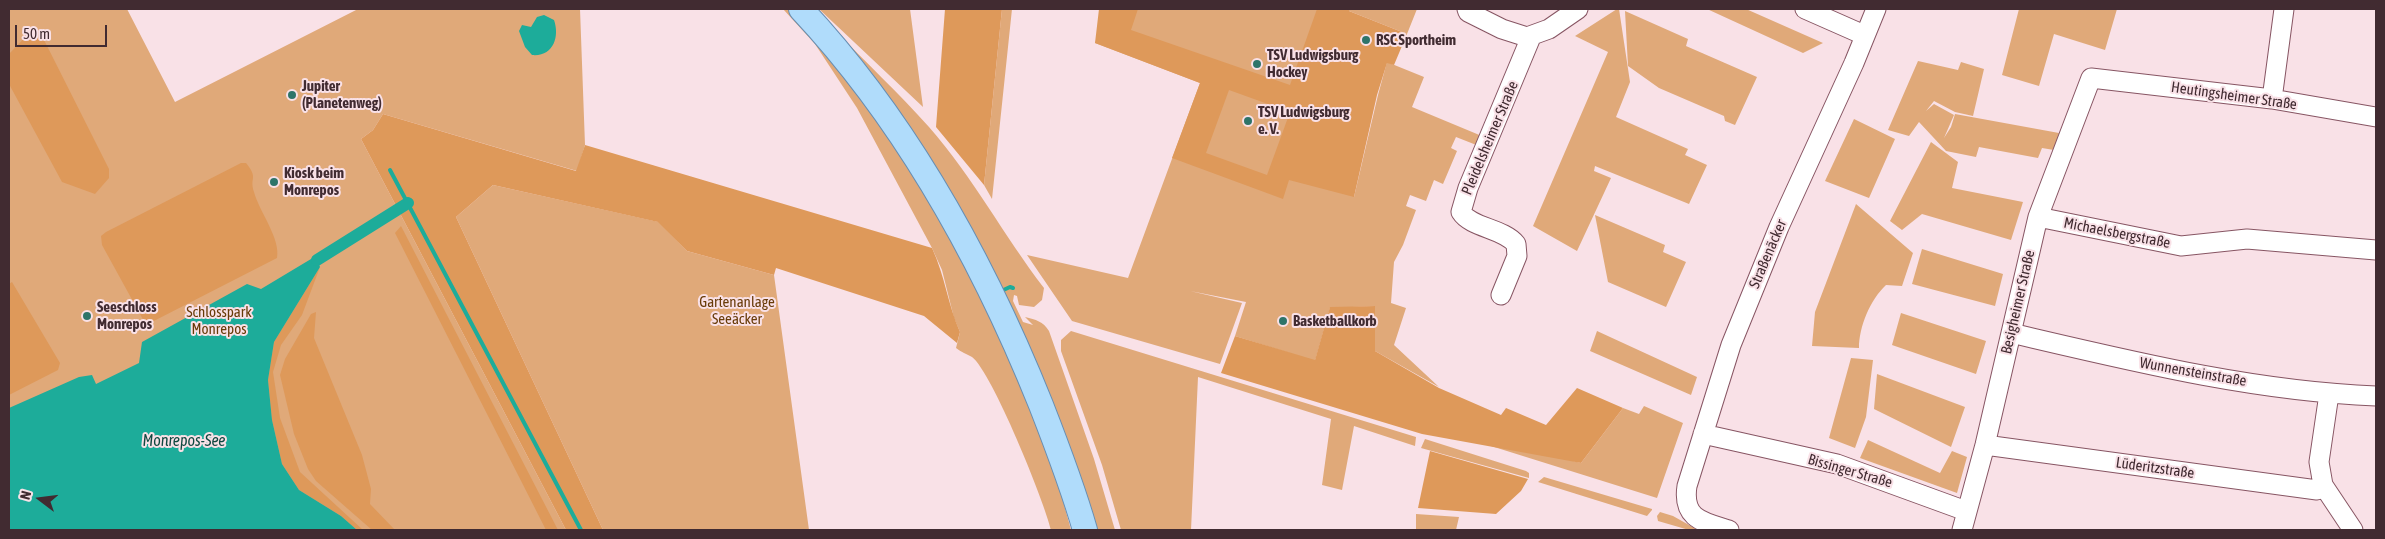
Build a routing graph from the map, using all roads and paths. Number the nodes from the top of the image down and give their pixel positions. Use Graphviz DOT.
graph roads {
  1 [pos="801,9"];
  2 [pos="1467,9"];
  3 [pos="1578,9"];
  4 [pos="1805,9"];
  5 [pos="1876,9"];
  6 [pos="2284,9"];
  7 [pos="1864,35"];
  8 [pos="1532,36"];
  9 [pos="2091,78"];
  10 [pos="2272,100"];
  11 [pos="2376,117"];
  12 [pos="2038,217"];
  13 [pos="2376,250"];
  14 [pos="1501,295"];
  15 [pos="2011,332"];
  16 [pos="2329,394"];
  17 [pos="2376,396"];
  18 [pos="1703,434"];
  19 [pos="1985,445"];
  20 [pos="2324,485"];
  21 [pos="1966,511"];
  22 [pos="1085,530"];
  23 [pos="1729,530"];
  24 [pos="1962,530"];
  25 [pos="2353,530"];
  1 -- 22 [label="main road"];
  2 -- 8 [label="street"];
  3 -- 8 [label="street"];
  4 -- 7 [label="street"];
  5 -- 7 [label="street, Straßenäcker"];
  6 -- 10 [label="street"];
  7 -- 18 [label="street, Straßenäcker"];
  8 -- 14 [label="street, Pleidelsheimer Straße"];
  9 -- 10 [label="street, Heutingsheimer Straße"];
  9 -- 12 [label="street, Besigheimer Straße"];
  10 -- 11 [label="street, Heutingsheimer Straße"];
  12 -- 13 [label="street, Michaelsbergstraße"];
  12 -- 15 [label="street, Besigheimer Straße"];
  15 -- 16 [label="street, Wunnensteinstraße"];
  15 -- 19 [label="street, Besigheimer Straße"];
  16 -- 17 [label="street, Wunnensteinstraße"];
  16 -- 20 [label="street"];
  18 -- 21 [label="street, Bissinger Straße"];
  18 -- 23 [label="street, Straßenäcker"];
  19 -- 20 [label="street, Lüderitzstraße"];
  19 -- 21 [label="street, Besigheimer Straße"];
  20 -- 25 [label="street"];
  21 -- 24 [label="street, Besigheimer Straße"];
}
